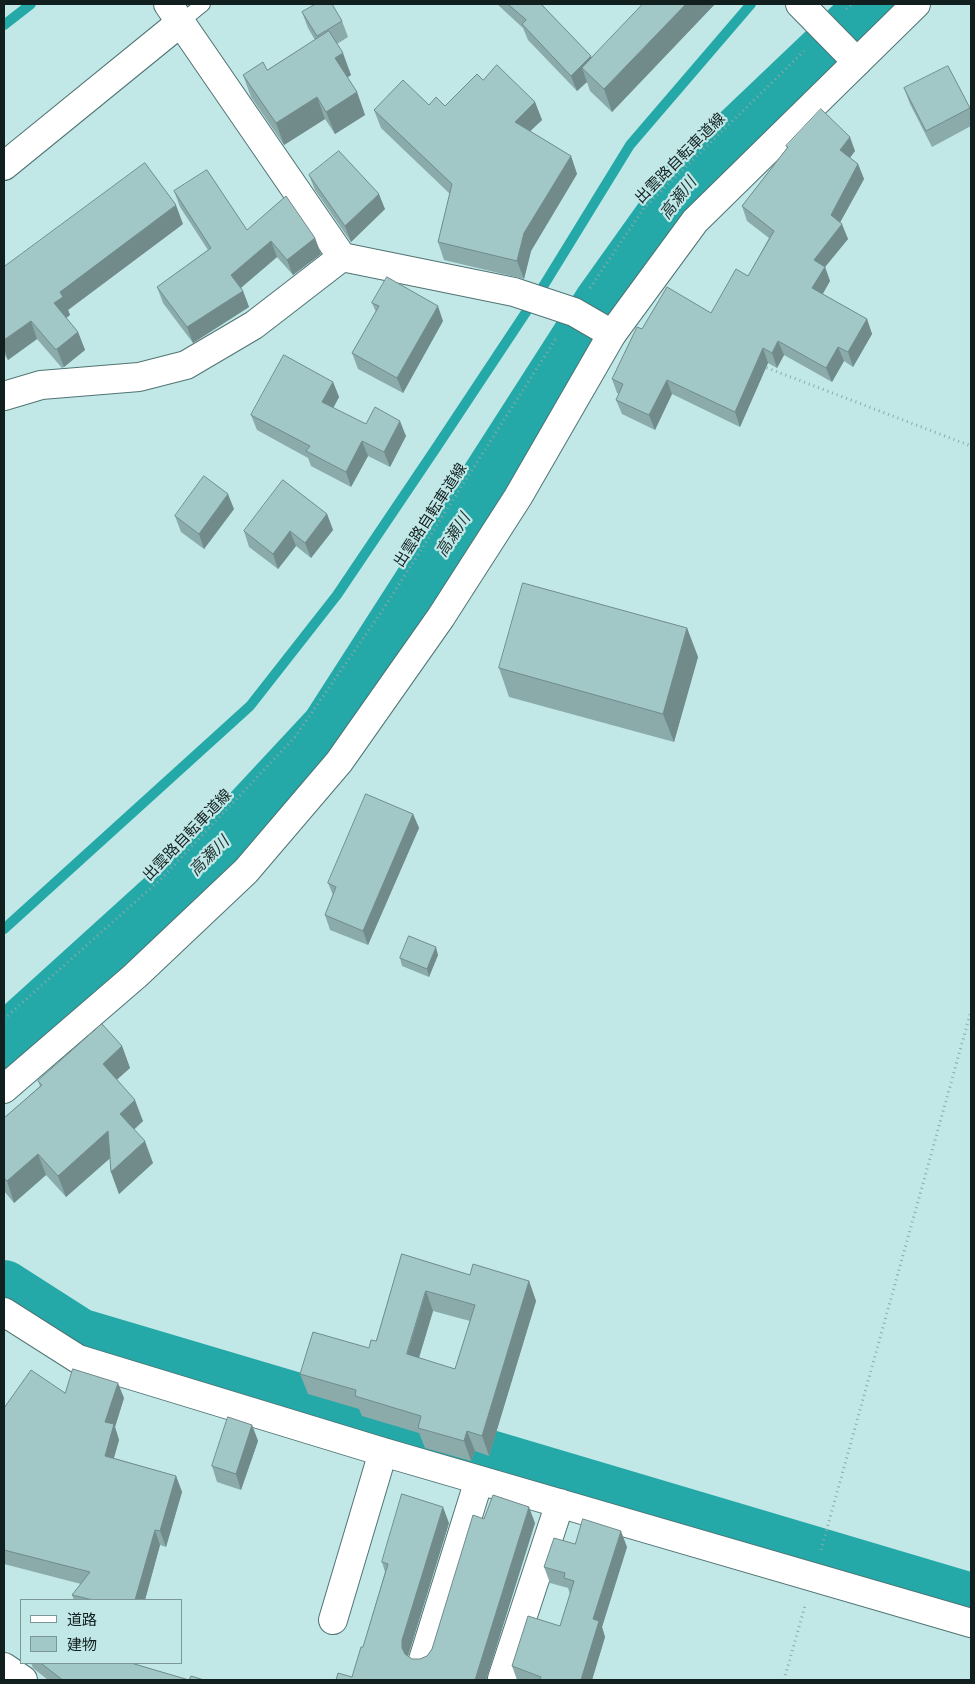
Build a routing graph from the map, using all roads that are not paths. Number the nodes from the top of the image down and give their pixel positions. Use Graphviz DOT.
graph roads {
  1 [pos="203,4"];
  2 [pos="800,4"];
  3 [pos="916,4"];
  4 [pos="174,13"];
  5 [pos="857,62"];
  6 [pos="4,166"];
  7 [pos="342,257"];
  8 [pos="612,334"];
  9 [pos="4,396"];
  10 [pos="4,1089"];
  11 [pos="4,1312"];
  12 [pos="383,1452"];
  13 [pos="479,1480"];
  14 [pos="560,1503"];
  15 [pos="333,1620"];
  16 [pos="971,1623"];
  17 [pos="423,1660"];
  18 [pos="4,1667"];
  19 [pos="502,1679"];
  20 [pos="23,1680"];
  1 -- 4 [label="lane"];
  2 -- 5 [label="street"];
  3 -- 5 [label="street"];
  4 -- 6 [label="street"];
  4 -- 7 [label="street"];
  5 -- 8 [label="street"];
  7 -- 8 [label="street"];
  7 -- 9 [label="street"];
  8 -- 10 [label="street"];
  11 -- 12 [label="street"];
  12 -- 13 [label="street"];
  12 -- 15 [label="street"];
  13 -- 14 [label="street"];
  13 -- 17 [label="street"];
  14 -- 16 [label="street"];
  14 -- 19 [label="street"];
  18 -- 20 [label="street"];
}
